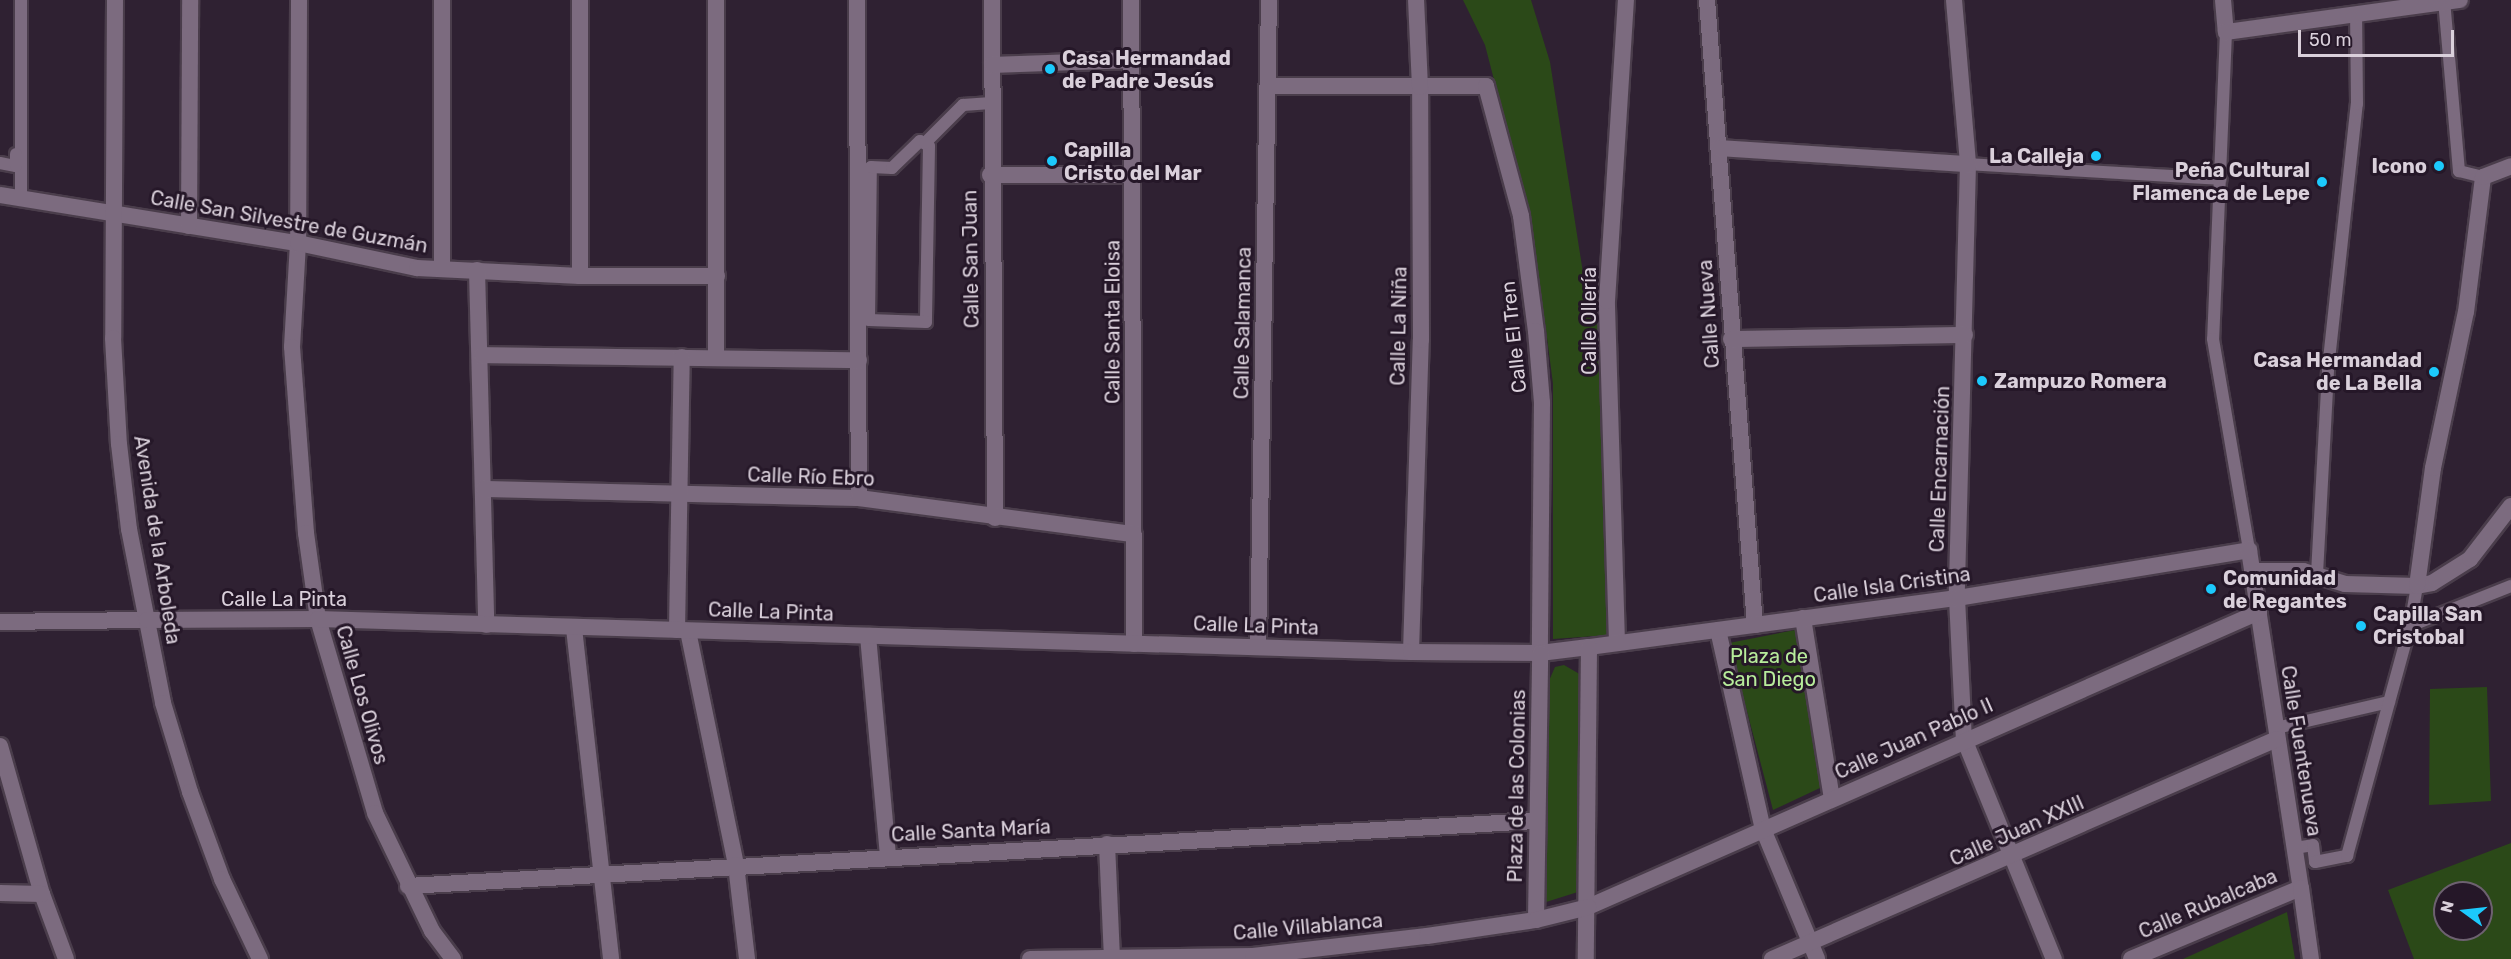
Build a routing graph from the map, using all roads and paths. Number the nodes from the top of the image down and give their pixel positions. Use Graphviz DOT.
graph roads {
  1 [pos="19,0"];
  2 [pos="115,0"];
  3 [pos="190,0"];
  4 [pos="299,0"];
  5 [pos="442,0"];
  6 [pos="580,0"];
  7 [pos="716,0"];
  8 [pos="857,0"];
  9 [pos="992,0"];
  10 [pos="1131,0"];
  11 [pos="1269,0"];
  12 [pos="1416,0"];
  13 [pos="1626,0"];
  14 [pos="1707,0"];
  15 [pos="1954,0"];
  16 [pos="2223,0"];
  17 [pos="2450,1"];
  18 [pos="2356,14"];
  19 [pos="2226,32"];
  20 [pos="1132,60"];
  21 [pos="992,65"];
  22 [pos="1269,87"];
  23 [pos="1420,87"];
  24 [pos="991,103"];
  25 [pos="924,143"];
  26 [pos="1719,148"];
  27 [pos="0,163"];
  28 [pos="1968,164"];
  29 [pos="2511,166"];
  30 [pos="990,175"];
  31 [pos="1133,175"];
  32 [pos="2484,177"];
  33 [pos="2221,179"];
  34 [pos="0,195"];
  35 [pos="21,199"];
  36 [pos="114,214"];
  37 [pos="189,226"];
  38 [pos="298,243"];
  39 [pos="442,268"];
  40 [pos="477,270"];
  41 [pos="580,276"];
  42 [pos="717,276"];
  43 [pos="1965,335"];
  44 [pos="1731,339"];
  45 [pos="482,355"];
  46 [pos="682,357"];
  47 [pos="716,357"];
  48 [pos="859,360"];
  49 [pos="484,489"];
  50 [pos="679,493"];
  51 [pos="860,498"];
  52 [pos="2511,506"];
  53 [pos="995,518"];
  54 [pos="1134,534"];
  55 [pos="2249,550"];
  56 [pos="2252,571"];
  57 [pos="2317,574"];
  58 [pos="2417,586"];
  59 [pos="2511,586"];
  60 [pos="1957,598"];
  61 [pos="2259,612"];
  62 [pos="1803,618"];
  63 [pos="147,620"];
  64 [pos="318,620"];
  65 [pos="0,622"];
  66 [pos="486,625"];
  67 [pos="1755,625"];
  68 [pos="2410,626"];
  69 [pos="574,628"];
  70 [pos="1718,630"];
  71 [pos="682,631"];
  72 [pos="868,636"];
  73 [pos="1617,643"];
  74 [pos="1134,644"];
  75 [pos="1258,647"];
  76 [pos="1589,647"];
  77 [pos="1411,652"];
  78 [pos="1540,653"];
  79 [pos="2389,702"];
  80 [pos="2277,734"];
  81 [pos="1964,739"];
  82 [pos="0,746"];
  83 [pos="1832,799"];
  84 [pos="1537,821"];
  85 [pos="1763,829"];
  86 [pos="1107,844"];
  87 [pos="2295,848"];
  88 [pos="2012,856"];
  89 [pos="888,857"];
  90 [pos="736,865"];
  91 [pos="603,872"];
  92 [pos="408,886"];
  93 [pos="2301,888"];
  94 [pos="0,893"];
  95 [pos="42,894"];
  96 [pos="1588,907"];
  97 [pos="1536,920"];
  98 [pos="1811,942"];
  99 [pos="1112,958"];
  100 [pos="1253,958"];
  101 [pos="66,959"];
  102 [pos="260,959"];
  103 [pos="453,959"];
  104 [pos="611,959"];
  105 [pos="747,959"];
  106 [pos="1030,959"];
  107 [pos="1586,959"];
  108 [pos="1772,959"];
  109 [pos="1817,959"];
  110 [pos="2054,959"];
  111 [pos="2131,959"];
  112 [pos="2312,959"];
  1 -- 27 [label="street"];
  1 -- 35 [label="street"];
  2 -- 36 [label="street, Avenida de la Arboleda"];
  3 -- 37 [label="street"];
  4 -- 38 [label="street, Calle Los Olivos"];
  5 -- 39 [label="street"];
  6 -- 41 [label="street"];
  7 -- 42 [label="street"];
  8 -- 48 [label="street"];
  9 -- 21 [label="street, Calle San Juan"];
  10 -- 20 [label="street, Calle Santa Eloisa"];
  11 -- 22 [label="street, Calle Salamanca"];
  12 -- 23 [label="street, Calle La Niña"];
  13 -- 73 [label="street, Calle Ollería"];
  14 -- 26 [label="street, Calle Nueva"];
  15 -- 28 [label="street, Calle Encarnación"];
  16 -- 19 [label="street"];
  17 -- 18 [label="street"];
  17 -- 32 [label="street"];
  18 -- 19 [label="street"];
  18 -- 57 [label="street"];
  19 -- 33 [label="street"];
  20 -- 21 [label="street"];
  20 -- 31 [label="street, Calle Santa Eloisa"];
  21 -- 24 [label="street, Calle San Juan"];
  22 -- 23 [label="street"];
  22 -- 75 [label="street, Calle Salamanca"];
  23 -- 77 [label="street, Calle La Niña"];
  23 -- 78 [label="street, Calle El Tren"];
  24 -- 25 [label="street"];
  24 -- 30 [label="street, Calle San Juan"];
  25 -- 25 [label="street"];
  26 -- 28 [label="street"];
  26 -- 44 [label="street, Calle Nueva"];
  28 -- 33 [label="street"];
  28 -- 43 [label="street, Calle Encarnación"];
  29 -- 32 [label="street"];
  30 -- 31 [label="street"];
  30 -- 53 [label="street, Calle San Juan"];
  31 -- 54 [label="street, Calle Santa Eloisa"];
  32 -- 58 [label="street"];
  33 -- 55 [label="street"];
  34 -- 35 [label="street, Calle San Silvestre de Guzmán"];
  35 -- 36 [label="street, Calle San Silvestre de Guzmán"];
  36 -- 37 [label="street, Calle San Silvestre de Guzmán"];
  36 -- 63 [label="street, Avenida de la Arboleda"];
  37 -- 38 [label="street, Calle San Silvestre de Guzmán"];
  38 -- 39 [label="street, Calle San Silvestre de Guzmán"];
  38 -- 64 [label="street, Calle Los Olivos"];
  39 -- 40 [label="street, Calle San Silvestre de Guzmán"];
  40 -- 41 [label="street, Calle San Silvestre de Guzmán"];
  40 -- 45 [label="street"];
  41 -- 42 [label="street, Calle San Silvestre de Guzmán"];
  42 -- 47 [label="street"];
  43 -- 44 [label="street"];
  43 -- 60 [label="street, Calle Encarnación"];
  44 -- 67 [label="street, Calle Nueva"];
  45 -- 46 [label="street"];
  45 -- 49 [label="street"];
  46 -- 47 [label="street"];
  46 -- 50 [label="street"];
  47 -- 48 [label="street"];
  48 -- 51 [label="street"];
  49 -- 50 [label="street, Calle Río Ebro"];
  49 -- 66 [label="street"];
  50 -- 51 [label="street, Calle Río Ebro"];
  50 -- 71 [label="street"];
  51 -- 53 [label="street, Calle Río Ebro"];
  52 -- 58 [label="street"];
  53 -- 54 [label="street, Calle Río Ebro"];
  54 -- 74 [label="street, Calle Santa Eloisa"];
  55 -- 56 [label="street, Calle Fuentenueva"];
  55 -- 60 [label="street, Calle Isla Cristina"];
  56 -- 57 [label="street"];
  56 -- 61 [label="street, Calle Fuentenueva"];
  57 -- 58 [label="street"];
  58 -- 68 [label="street"];
  59 -- 68 [label="street"];
  60 -- 62 [label="street, Calle Isla Cristina"];
  60 -- 81 [label="street, Calle Encarnación"];
  61 -- 80 [label="street, Calle Fuentenueva"];
  61 -- 81 [label="street, Calle Juan Pablo II"];
  62 -- 67 [label="street, Calle Isla Cristina"];
  62 -- 83 [label="street"];
  63 -- 64 [label="street, Calle La Pinta"];
  63 -- 65 [label="street, Calle La Pinta"];
  63 -- 102 [label="street, Avenida de la Arboleda"];
  64 -- 66 [label="street, Calle La Pinta"];
  64 -- 92 [label="street, Calle Los Olivos"];
  66 -- 69 [label="street, Calle La Pinta"];
  67 -- 70 [label="street, Calle Isla Cristina"];
  68 -- 79 [label="street"];
  69 -- 71 [label="street, Calle La Pinta"];
  69 -- 91 [label="street"];
  70 -- 73 [label="street, Calle Isla Cristina"];
  70 -- 85 [label="street"];
  71 -- 72 [label="street, Calle La Pinta"];
  71 -- 90 [label="street"];
  72 -- 74 [label="street, Calle La Pinta"];
  72 -- 89 [label="street"];
  73 -- 76 [label="street, Calle Isla Cristina"];
  74 -- 75 [label="street, Calle La Pinta"];
  75 -- 77 [label="street, Calle La Pinta"];
  76 -- 78 [label="street, Calle Isla Cristina"];
  76 -- 96 [label="street"];
  77 -- 78 [label="street, Calle La Pinta"];
  78 -- 84 [label="street, Plaza de las Colonias"];
  79 -- 80 [label="street"];
  79 -- 87 [label="street"];
  80 -- 87 [label="street, Calle Fuentenueva"];
  80 -- 88 [label="street, Calle Juan XXIII"];
  81 -- 83 [label="street, Calle Juan Pablo II"];
  81 -- 88 [label="street, Calle Encarnación"];
  82 -- 95 [label="street"];
  83 -- 85 [label="street, Calle Juan Pablo II"];
  84 -- 86 [label="street, Calle Santa María"];
  84 -- 97 [label="street, Plaza de las Colonias"];
  85 -- 96 [label="street, Calle Juan Pablo II"];
  85 -- 98 [label="street"];
  86 -- 89 [label="street, Calle Santa María"];
  86 -- 99 [label="street"];
  87 -- 93 [label="street, Calle Fuentenueva"];
  88 -- 98 [label="street, Calle Juan XXIII"];
  88 -- 110 [label="street, Calle Encarnación"];
  89 -- 90 [label="street, Calle Santa María"];
  90 -- 91 [label="street, Calle Santa María"];
  90 -- 105 [label="street"];
  91 -- 92 [label="street, Calle Santa María"];
  91 -- 104 [label="street"];
  92 -- 103 [label="street, Calle Los Olivos"];
  93 -- 111 [label="street, Calle Rubalcaba"];
  93 -- 112 [label="street, Calle Fuentenueva"];
  94 -- 95 [label="street"];
  95 -- 101 [label="street"];
  96 -- 97 [label="street, Calle Villablanca"];
  96 -- 107 [label="street"];
  97 -- 100 [label="street, Calle Villablanca"];
  98 -- 108 [label="street, Calle Juan XXIII"];
  98 -- 109 [label="street"];
  99 -- 100 [label="street, Calle Villablanca"];
  99 -- 106 [label="street, Calle Villablanca"];
}
